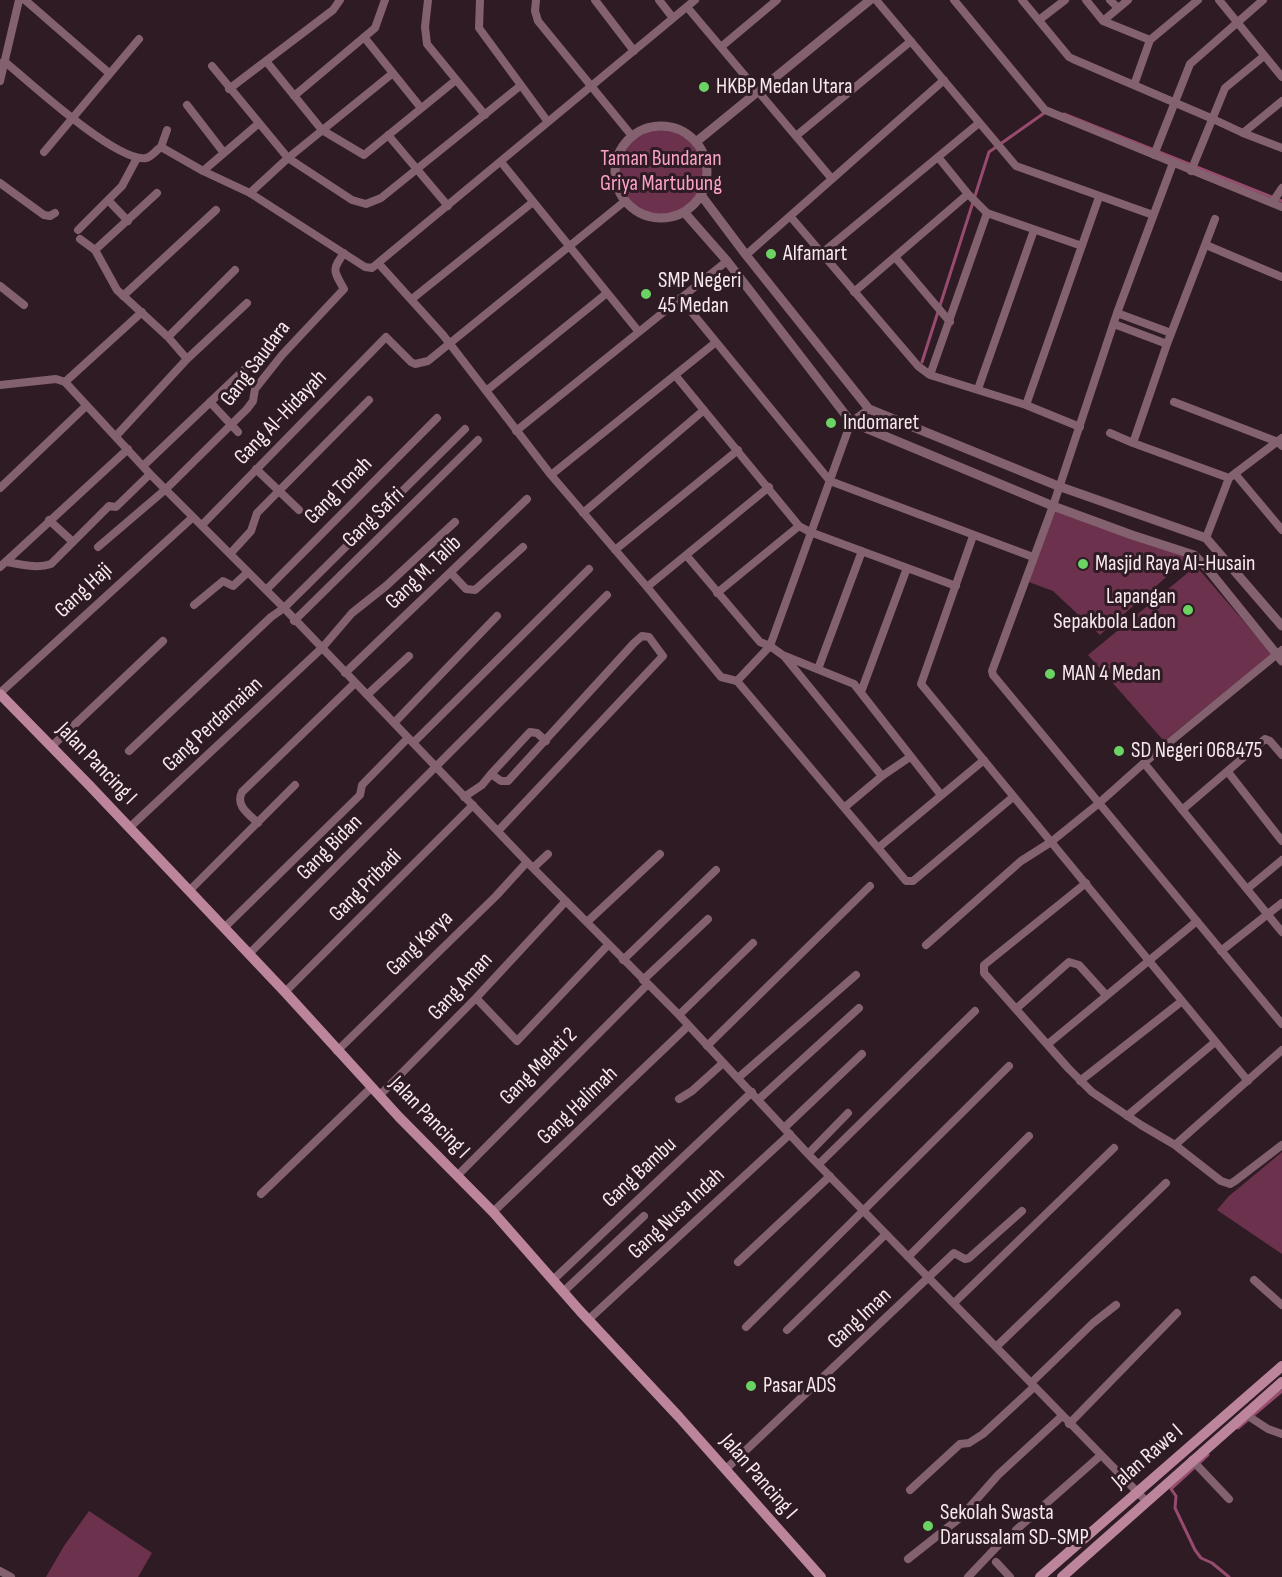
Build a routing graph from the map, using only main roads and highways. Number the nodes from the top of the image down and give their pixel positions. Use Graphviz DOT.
graph roads {
  1 [pos="0,694"];
  2 [pos="1282,1366"];
  3 [pos="1282,1382"];
  4 [pos="821,1577"];
  5 [pos="1040,1577"];
  6 [pos="1062,1577"];
  1 -- 4 [label="main road, Jalan Pancing I"];
  2 -- 5 [label="main road, Jalan Rawe I"];
  3 -- 6 [label="main road, Jalan Rawe I"];
}
